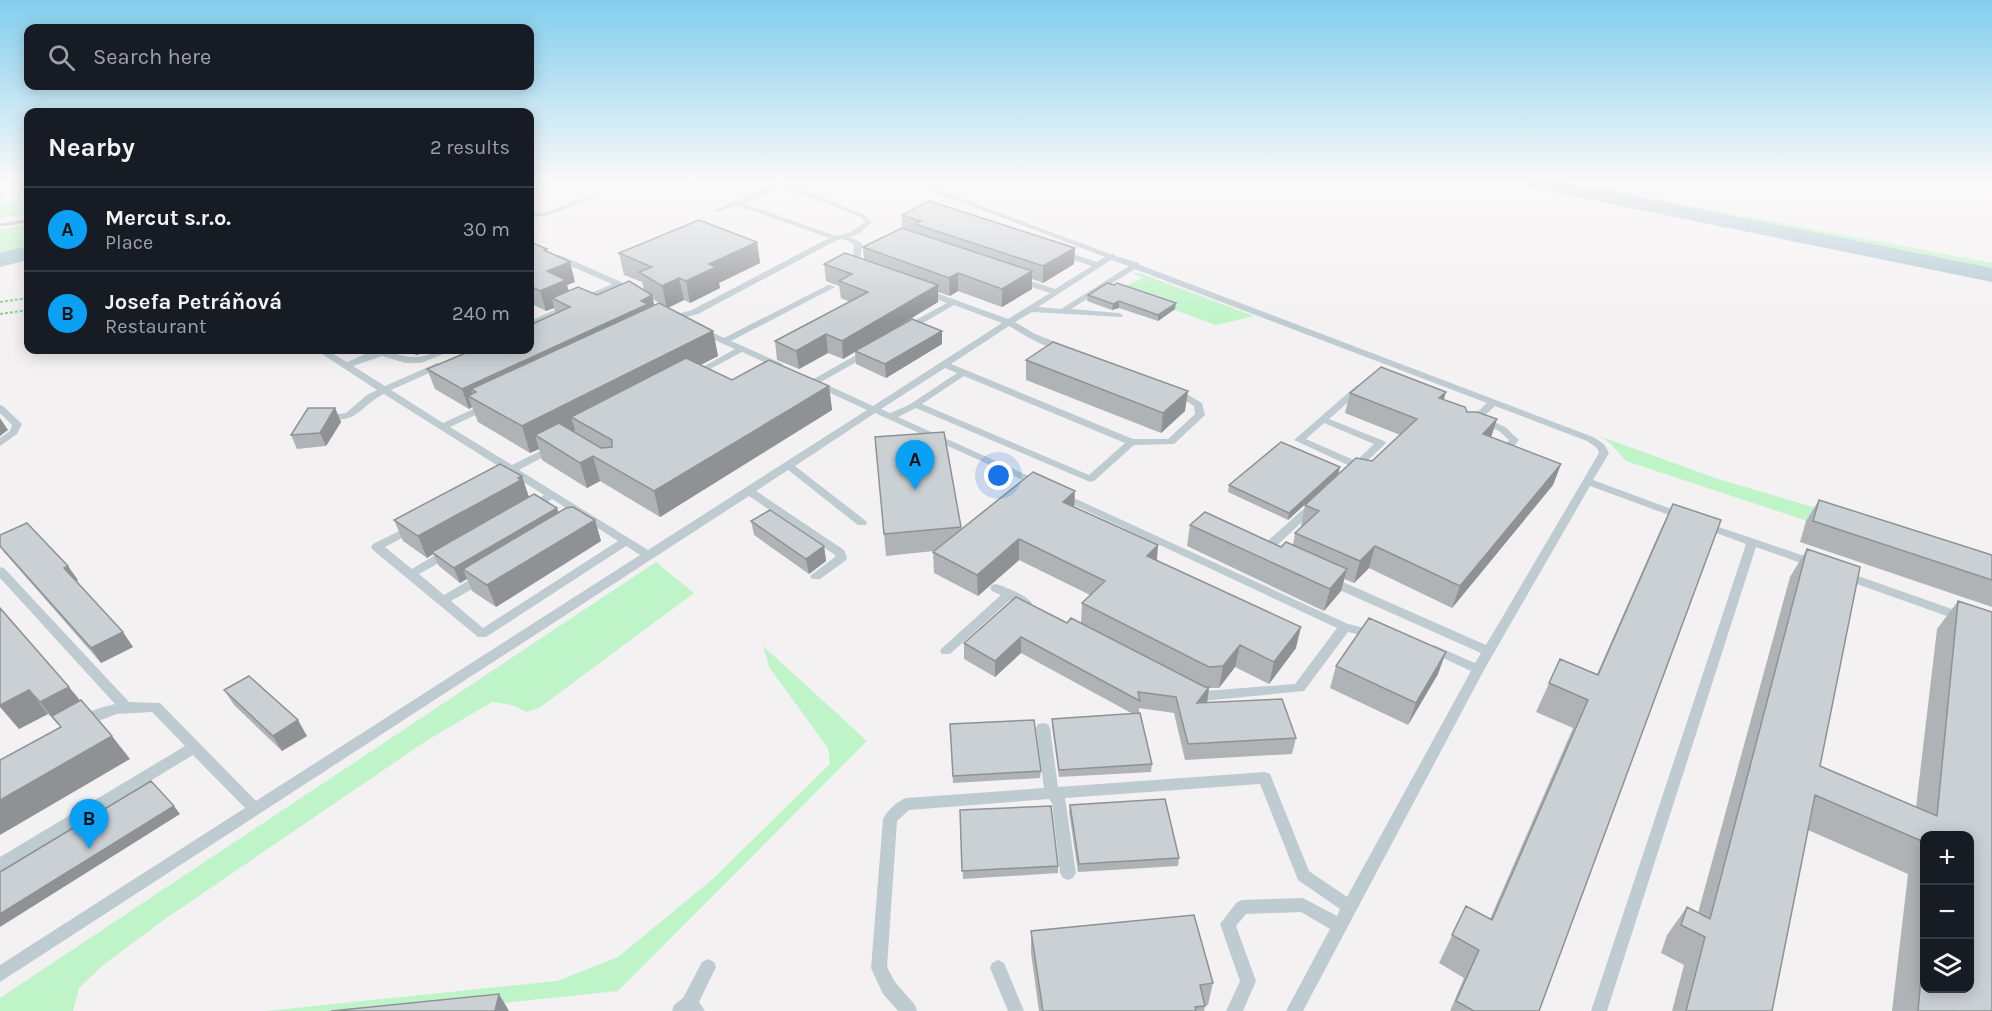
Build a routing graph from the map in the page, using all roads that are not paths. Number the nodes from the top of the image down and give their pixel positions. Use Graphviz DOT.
graph roads {
  1 [pos="815,229"];
  2 [pos="857,229"];
  3 [pos="1038,229"];
  4 [pos="1766,229"];
  5 [pos="839,237"];
  6 [pos="1055,251"];
  7 [pos="549,253"];
  8 [pos="24,254"];
  9 [pos="1112,256"];
  10 [pos="0,260"];
  11 [pos="1098,265"];
  12 [pos="1136,265"];
  13 [pos="867,271"];
  14 [pos="1992,275"];
  15 [pos="1012,277"];
  16 [pos="618,284"];
  17 [pos="831,287"];
  18 [pos="920,291"];
  19 [pos="1056,292"];
  20 [pos="637,295"];
  21 [pos="952,303"];
  22 [pos="1030,309"];
  23 [pos="664,312"];
  24 [pos="1061,312"];
  25 [pos="1119,315"];
  26 [pos="669,320"];
  27 [pos="534,322"];
  28 [pos="683,322"];
  29 [pos="1010,322"];
  30 [pos="693,327"];
  31 [pos="903,331"];
  32 [pos="724,341"];
  33 [pos="874,348"];
  34 [pos="742,349"];
  35 [pos="1076,353"];
  36 [pos="332,354"];
  37 [pos="374,354"];
  38 [pos="385,354"];
  39 [pos="435,354"];
  40 [pos="453,359"];
  41 [pos="943,364"];
  42 [pos="347,365"];
  43 [pos="794,373"];
  44 [pos="963,373"];
  45 [pos="804,378"];
  46 [pos="680,382"];
  47 [pos="815,382"];
  48 [pos="1363,384"];
  49 [pos="1164,387"];
  50 [pos="384,390"];
  51 [pos="496,402"];
  52 [pos="1494,402"];
  53 [pos="916,405"];
  54 [pos="0,408"];
  55 [pos="872,409"];
  56 [pos="1466,414"];
  57 [pos="334,417"];
  58 [pos="889,417"];
  59 [pos="1477,418"];
  60 [pos="1322,420"];
  61 [pos="442,427"];
  62 [pos="1465,429"];
  63 [pos="567,441"];
  64 [pos="1132,442"];
  65 [pos="0,443"];
  66 [pos="1499,459"];
  67 [pos="787,464"];
  68 [pos="511,474"];
  69 [pos="1587,481"];
  70 [pos="747,490"];
  71 [pos="551,495"];
  72 [pos="1324,496"];
  73 [pos="521,512"];
  74 [pos="426,521"];
  75 [pos="862,523"];
  76 [pos="625,541"];
  77 [pos="1752,542"];
  78 [pos="461,546"];
  79 [pos="1265,550"];
  80 [pos="647,554"];
  81 [pos="494,570"];
  82 [pos="0,571"];
  83 [pos="411,574"];
  84 [pos="816,576"];
  85 [pos="1318,576"];
  86 [pos="996,588"];
  87 [pos="1010,594"];
  88 [pos="443,601"];
  89 [pos="1040,610"];
  90 [pos="1970,620"];
  91 [pos="1345,627"];
  92 [pos="1385,637"];
  93 [pos="1418,645"];
  94 [pos="946,651"];
  95 [pos="1488,651"];
  96 [pos="1478,669"];
  97 [pos="1183,685"];
  98 [pos="124,706"];
  99 [pos="1043,728"];
  100 [pos="65,732"];
  101 [pos="193,748"];
  102 [pos="1052,794"];
  103 [pos="255,809"];
  104 [pos="0,865"];
  105 [pos="1068,873"];
  106 [pos="1350,907"];
  107 [pos="1340,926"];
  108 [pos="708,967"];
  109 [pos="998,968"];
  110 [pos="0,974"];
  111 [pos="688,1009"];
  112 [pos="909,1011"];
  113 [pos="1016,1011"];
  114 [pos="1234,1011"];
  115 [pos="1294,1011"];
  116 [pos="1599,1011"];
  1 -- 5 [label="lane"];
  2 -- 5 [label="lane"];
  3 -- 9 [label="lane"];
  4 -- 14 [label="main road"];
  5 -- 13 [label="lane"];
  5 -- 26 [label="lane"];
  6 -- 11 [label="lane"];
  7 -- 16 [label="lane"];
  8 -- 10 [label="main road"];
  9 -- 11 [label="lane"];
  9 -- 12 [label="lane"];
  11 -- 19 [label="lane"];
  12 -- 24 [label="lane"];
  12 -- 52 [label="lane"];
  15 -- 19 [label="lane"];
  16 -- 20 [label="lane"];
  16 -- 27 [label="lane"];
  17 -- 32 [label="lane"];
  18 -- 21 [label="lane"];
  19 -- 22 [label="lane"];
  21 -- 29 [label="lane"];
  21 -- 31 [label="lane"];
  22 -- 24 [label="lane"];
  22 -- 29 [label="lane"];
  23 -- 26 [label="lane"];
  24 -- 25 [label="lane"];
  26 -- 28 [label="lane"];
  29 -- 35 [label="lane"];
  29 -- 41 [label="lane"];
  30 -- 32 [label="lane"];
  32 -- 34 [label="lane"];
  33 -- 47 [label="lane"];
  34 -- 43 [label="lane"];
  34 -- 46 [label="lane"];
  36 -- 42 [label="lane"];
  37 -- 42 [label="lane"];
  38 -- 39 [label="lane"];
  40 -- 50 [label="lane"];
  41 -- 44 [label="lane"];
  41 -- 55 [label="lane"];
  42 -- 50 [label="lane"];
  44 -- 53 [label="lane"];
  44 -- 64 [label="lane"];
  45 -- 47 [label="lane"];
  47 -- 55 [label="lane"];
  48 -- 60 [label="lane"];
  49 -- 64 [label="lane"];
  50 -- 57 [label="lane"];
  50 -- 61 [label="lane"];
  51 -- 61 [label="lane"];
  52 -- 59 [label="lane"];
  52 -- 69 [label="lane"];
  53 -- 58 [label="lane"];
  53 -- 64 [label="lane"];
  54 -- 65 [label="lane"];
  55 -- 58 [label="lane"];
  55 -- 67 [label="lane"];
  56 -- 59 [label="lane"];
  58 -- 91 [label="lane"];
  59 -- 62 [label="lane"];
  59 -- 66 [label="lane"];
  60 -- 60 [label="lane"];
  61 -- 68 [label="lane"];
  63 -- 68 [label="lane"];
  67 -- 70 [label="lane"];
  67 -- 75 [label="lane"];
  68 -- 71 [label="lane"];
  69 -- 77 [label="lane"];
  69 -- 95 [label="lane"];
  70 -- 80 [label="lane"];
  70 -- 84 [label="lane"];
  71 -- 73 [label="lane"];
  71 -- 76 [label="lane"];
  72 -- 79 [label="lane"];
  74 -- 83 [label="lane"];
  76 -- 80 [label="lane"];
  76 -- 88 [label="lane"];
  77 -- 90 [label="lane"];
  77 -- 116 [label="lane"];
  78 -- 83 [label="lane"];
  80 -- 103 [label="lane"];
  81 -- 88 [label="lane"];
  82 -- 98 [label="lane"];
  83 -- 88 [label="lane"];
  85 -- 95 [label="lane"];
  86 -- 87 [label="lane"];
  87 -- 89 [label="lane"];
  87 -- 94 [label="lane"];
  91 -- 92 [label="lane"];
  91 -- 97 [label="lane"];
  93 -- 96 [label="lane"];
  95 -- 96 [label="lane"];
  96 -- 106 [label="lane"];
  98 -- 100 [label="lane"];
  98 -- 101 [label="lane"];
  99 -- 102 [label="lane"];
  101 -- 103 [label="lane"];
  101 -- 104 [label="lane"];
  102 -- 105 [label="lane"];
  102 -- 106 [label="lane"];
  102 -- 112 [label="lane"];
  103 -- 110 [label="lane"];
  106 -- 107 [label="lane"];
  107 -- 114 [label="lane"];
  107 -- 115 [label="lane"];
  108 -- 111 [label="lane"];
  109 -- 113 [label="lane"];
}
